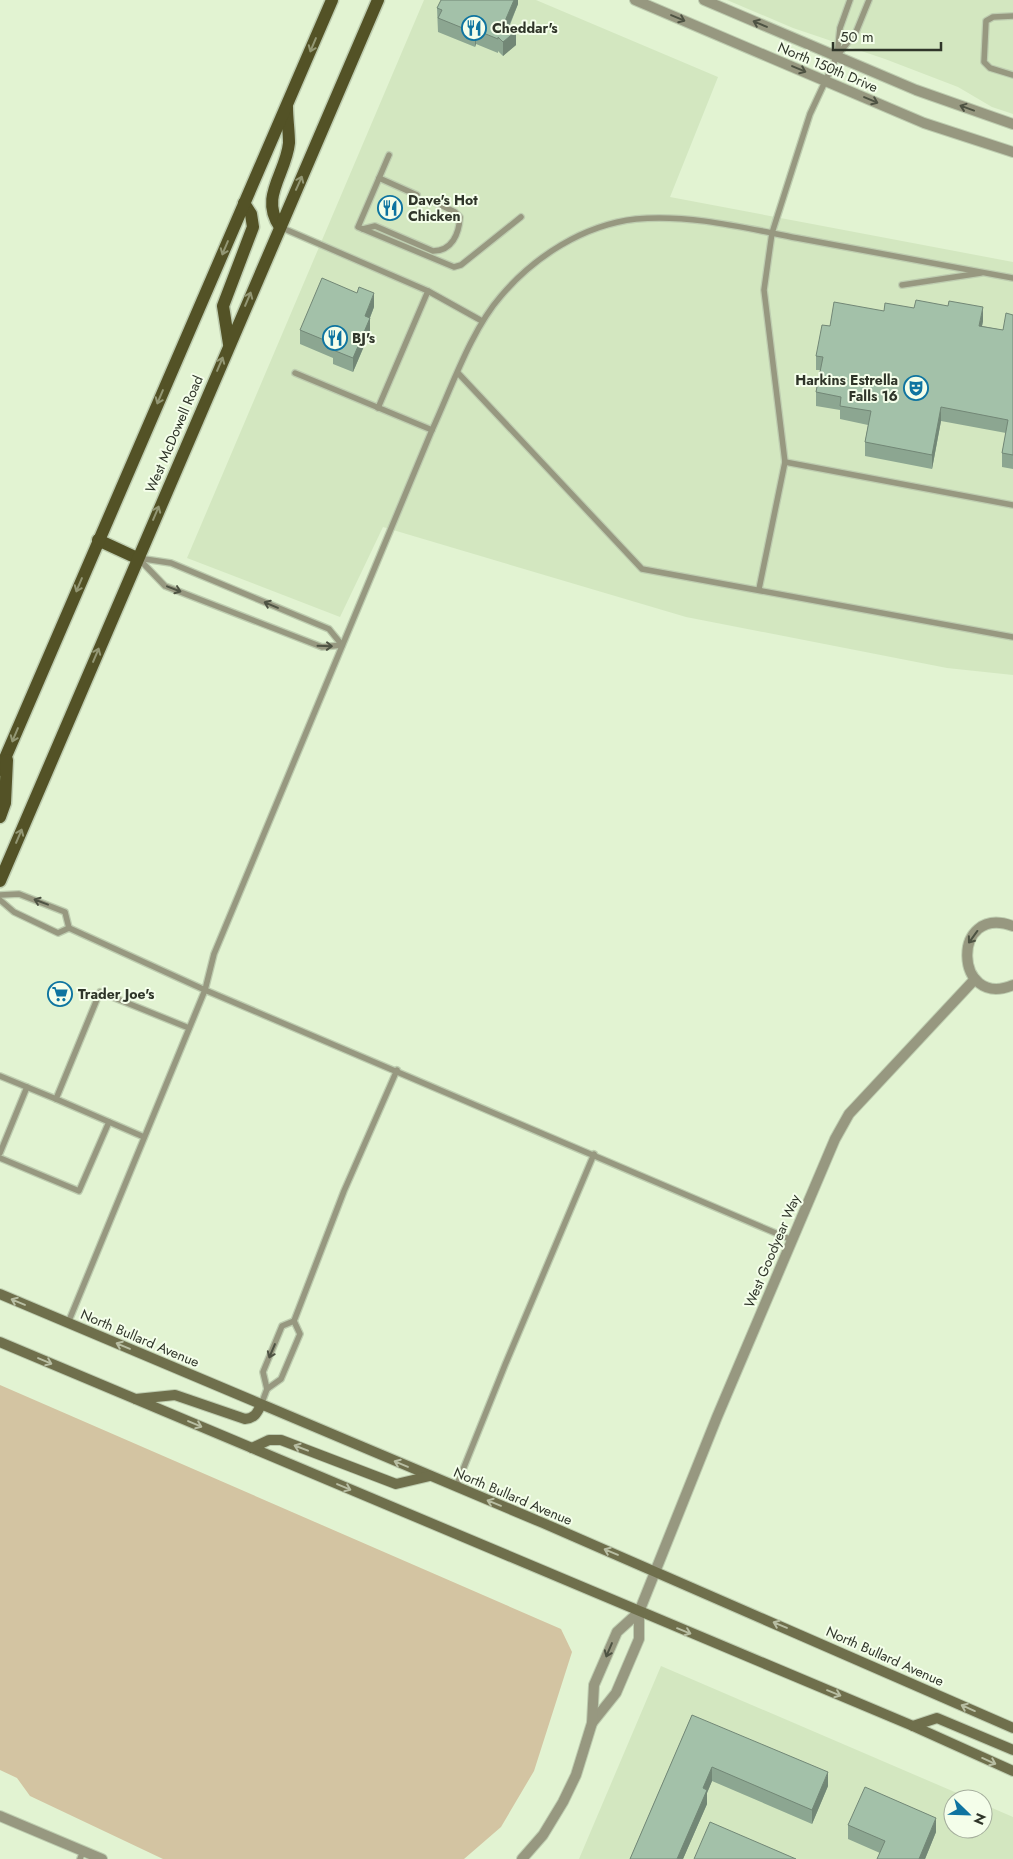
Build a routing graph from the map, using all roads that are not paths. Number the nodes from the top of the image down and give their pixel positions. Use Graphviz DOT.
graph roads {
  1 [pos="332,0"];
  2 [pos="378,0"];
  3 [pos="635,0"];
  4 [pos="704,0"];
  5 [pos="850,0"];
  6 [pos="869,0"];
  7 [pos="1013,16"];
  8 [pos="837,56"];
  9 [pos="1013,75"];
  10 [pos="826,81"];
  11 [pos="287,105"];
  12 [pos="1013,124"];
  13 [pos="1013,152"];
  14 [pos="389,155"];
  15 [pos="379,178"];
  16 [pos="417,195"];
  17 [pos="432,201"];
  18 [pos="244,203"];
  19 [pos="522,217"];
  20 [pos="280,228"];
  21 [pos="363,230"];
  22 [pos="772,233"];
  23 [pos="986,273"];
  24 [pos="1013,278"];
  25 [pos="902,285"];
  26 [pos="428,291"];
  27 [pos="482,321"];
  28 [pos="229,344"];
  29 [pos="294,373"];
  30 [pos="458,373"];
  31 [pos="378,408"];
  32 [pos="432,430"];
  33 [pos="785,462"];
  34 [pos="1013,505"];
  35 [pos="98,540"];
  36 [pos="137,558"];
  37 [pos="759,589"];
  38 [pos="1013,636"];
  39 [pos="342,645"];
  40 [pos="8,752"];
  41 [pos="0,770"];
  42 [pos="0,817"];
  43 [pos="0,881"];
  44 [pos="0,895"];
  45 [pos="0,900"];
  46 [pos="1013,926"];
  47 [pos="68,928"];
  48 [pos="975,979"];
  49 [pos="1013,985"];
  50 [pos="205,990"];
  51 [pos="189,1028"];
  52 [pos="396,1070"];
  53 [pos="0,1076"];
  54 [pos="28,1087"];
  55 [pos="56,1099"];
  56 [pos="109,1122"];
  57 [pos="144,1137"];
  58 [pos="0,1153"];
  59 [pos="594,1154"];
  60 [pos="0,1158"];
  61 [pos="792,1240"];
  62 [pos="0,1294"];
  63 [pos="294,1321"];
  64 [pos="68,1323"];
  65 [pos="0,1342"];
  66 [pos="267,1389"];
  67 [pos="135,1399"];
  68 [pos="261,1404"];
  69 [pos="252,1448"];
  70 [pos="430,1476"];
  71 [pos="456,1487"];
  72 [pos="655,1572"];
  73 [pos="639,1612"];
  74 [pos="592,1723"];
  75 [pos="913,1726"];
  76 [pos="1013,1728"];
  77 [pos="1013,1750"];
  78 [pos="1013,1771"];
  79 [pos="0,1816"];
  80 [pos="82,1855"];
  81 [pos="102,1859"];
  82 [pos="522,1859"];
  1 -- 11 [label="main road, West McDowell Road, one-way"];
  20 -- 2 [label="main road, West McDowell Road, one-way"];
  3 -- 10 [label="street, North 150th Drive, one-way"];
  8 -- 4 [label="street, North 150th Drive, one-way"];
  5 -- 8 [label="lane"];
  6 -- 8 [label="lane"];
  7 -- 9 [label="lane"];
  8 -- 10 [label="lane"];
  12 -- 8 [label="street, North 150th Drive, one-way"];
  10 -- 13 [label="street, North 150th Drive, one-way"];
  10 -- 22 [label="lane"];
  11 -- 18 [label="main road, West McDowell Road"];
  11 -- 20 [label="main road"];
  14 -- 15 [label="lane"];
  15 -- 16 [label="lane"];
  15 -- 21 [label="lane"];
  17 -- 21 [label="lane"];
  18 -- 28 [label="main road"];
  18 -- 35 [label="main road, West McDowell Road, one-way"];
  19 -- 21 [label="lane"];
  20 -- 26 [label="lane"];
  28 -- 20 [label="main road, West McDowell Road, one-way"];
  22 -- 23 [label="lane"];
  22 -- 27 [label="lane"];
  22 -- 33 [label="lane"];
  23 -- 24 [label="lane"];
  23 -- 25 [label="lane"];
  26 -- 27 [label="lane"];
  26 -- 31 [label="lane"];
  27 -- 30 [label="lane"];
  36 -- 28 [label="main road, West McDowell Road, one-way"];
  29 -- 31 [label="lane"];
  30 -- 32 [label="lane"];
  30 -- 37 [label="lane"];
  31 -- 32 [label="lane"];
  32 -- 39 [label="lane"];
  33 -- 34 [label="lane"];
  33 -- 37 [label="lane"];
  35 -- 36 [label="main road"];
  35 -- 40 [label="main road, West McDowell Road, one-way"];
  39 -- 36 [label="lane, one-way"];
  36 -- 39 [label="lane, one-way"];
  43 -- 36 [label="main road, West McDowell Road, one-way"];
  37 -- 38 [label="lane"];
  39 -- 50 [label="lane"];
  40 -- 41 [label="main road, West McDowell Road"];
  40 -- 42 [label="main road"];
  47 -- 44 [label="lane, one-way"];
  45 -- 47 [label="lane"];
  46 -- 48 [label="street, one-way"];
  47 -- 50 [label="lane"];
  48 -- 49 [label="street"];
  48 -- 61 [label="street, West Goodyear Way"];
  50 -- 51 [label="lane"];
  50 -- 52 [label="lane"];
  51 -- 55 [label="lane"];
  51 -- 57 [label="lane"];
  52 -- 59 [label="lane"];
  52 -- 63 [label="lane"];
  53 -- 54 [label="lane"];
  54 -- 55 [label="lane"];
  54 -- 58 [label="lane"];
  55 -- 56 [label="lane"];
  56 -- 57 [label="lane"];
  56 -- 60 [label="lane"];
  57 -- 64 [label="lane"];
  59 -- 61 [label="lane"];
  59 -- 71 [label="lane"];
  61 -- 72 [label="street, West Goodyear Way"];
  64 -- 62 [label="main road, North Bullard Avenue, one-way"];
  63 -- 66 [label="lane, one-way"];
  63 -- 66 [label="lane"];
  68 -- 64 [label="main road, North Bullard Avenue, one-way"];
  65 -- 67 [label="main road, one-way"];
  66 -- 68 [label="lane"];
  67 -- 68 [label="main road"];
  67 -- 69 [label="main road, one-way"];
  70 -- 68 [label="main road, North Bullard Avenue, one-way"];
  70 -- 69 [label="main road, one-way"];
  69 -- 73 [label="main road, one-way"];
  70 -- 71 [label="main road, North Bullard Avenue"];
  72 -- 71 [label="main road, North Bullard Avenue, one-way"];
  72 -- 73 [label="street, West Goodyear Way"];
  76 -- 72 [label="main road, North Bullard Avenue, one-way"];
  73 -- 74 [label="street"];
  73 -- 74 [label="street, one-way"];
  73 -- 75 [label="main road, one-way"];
  74 -- 82 [label="street"];
  75 -- 77 [label="main road"];
  75 -- 78 [label="main road, one-way"];
  79 -- 80 [label="street"];
  80 -- 81 [label="street"];
}
